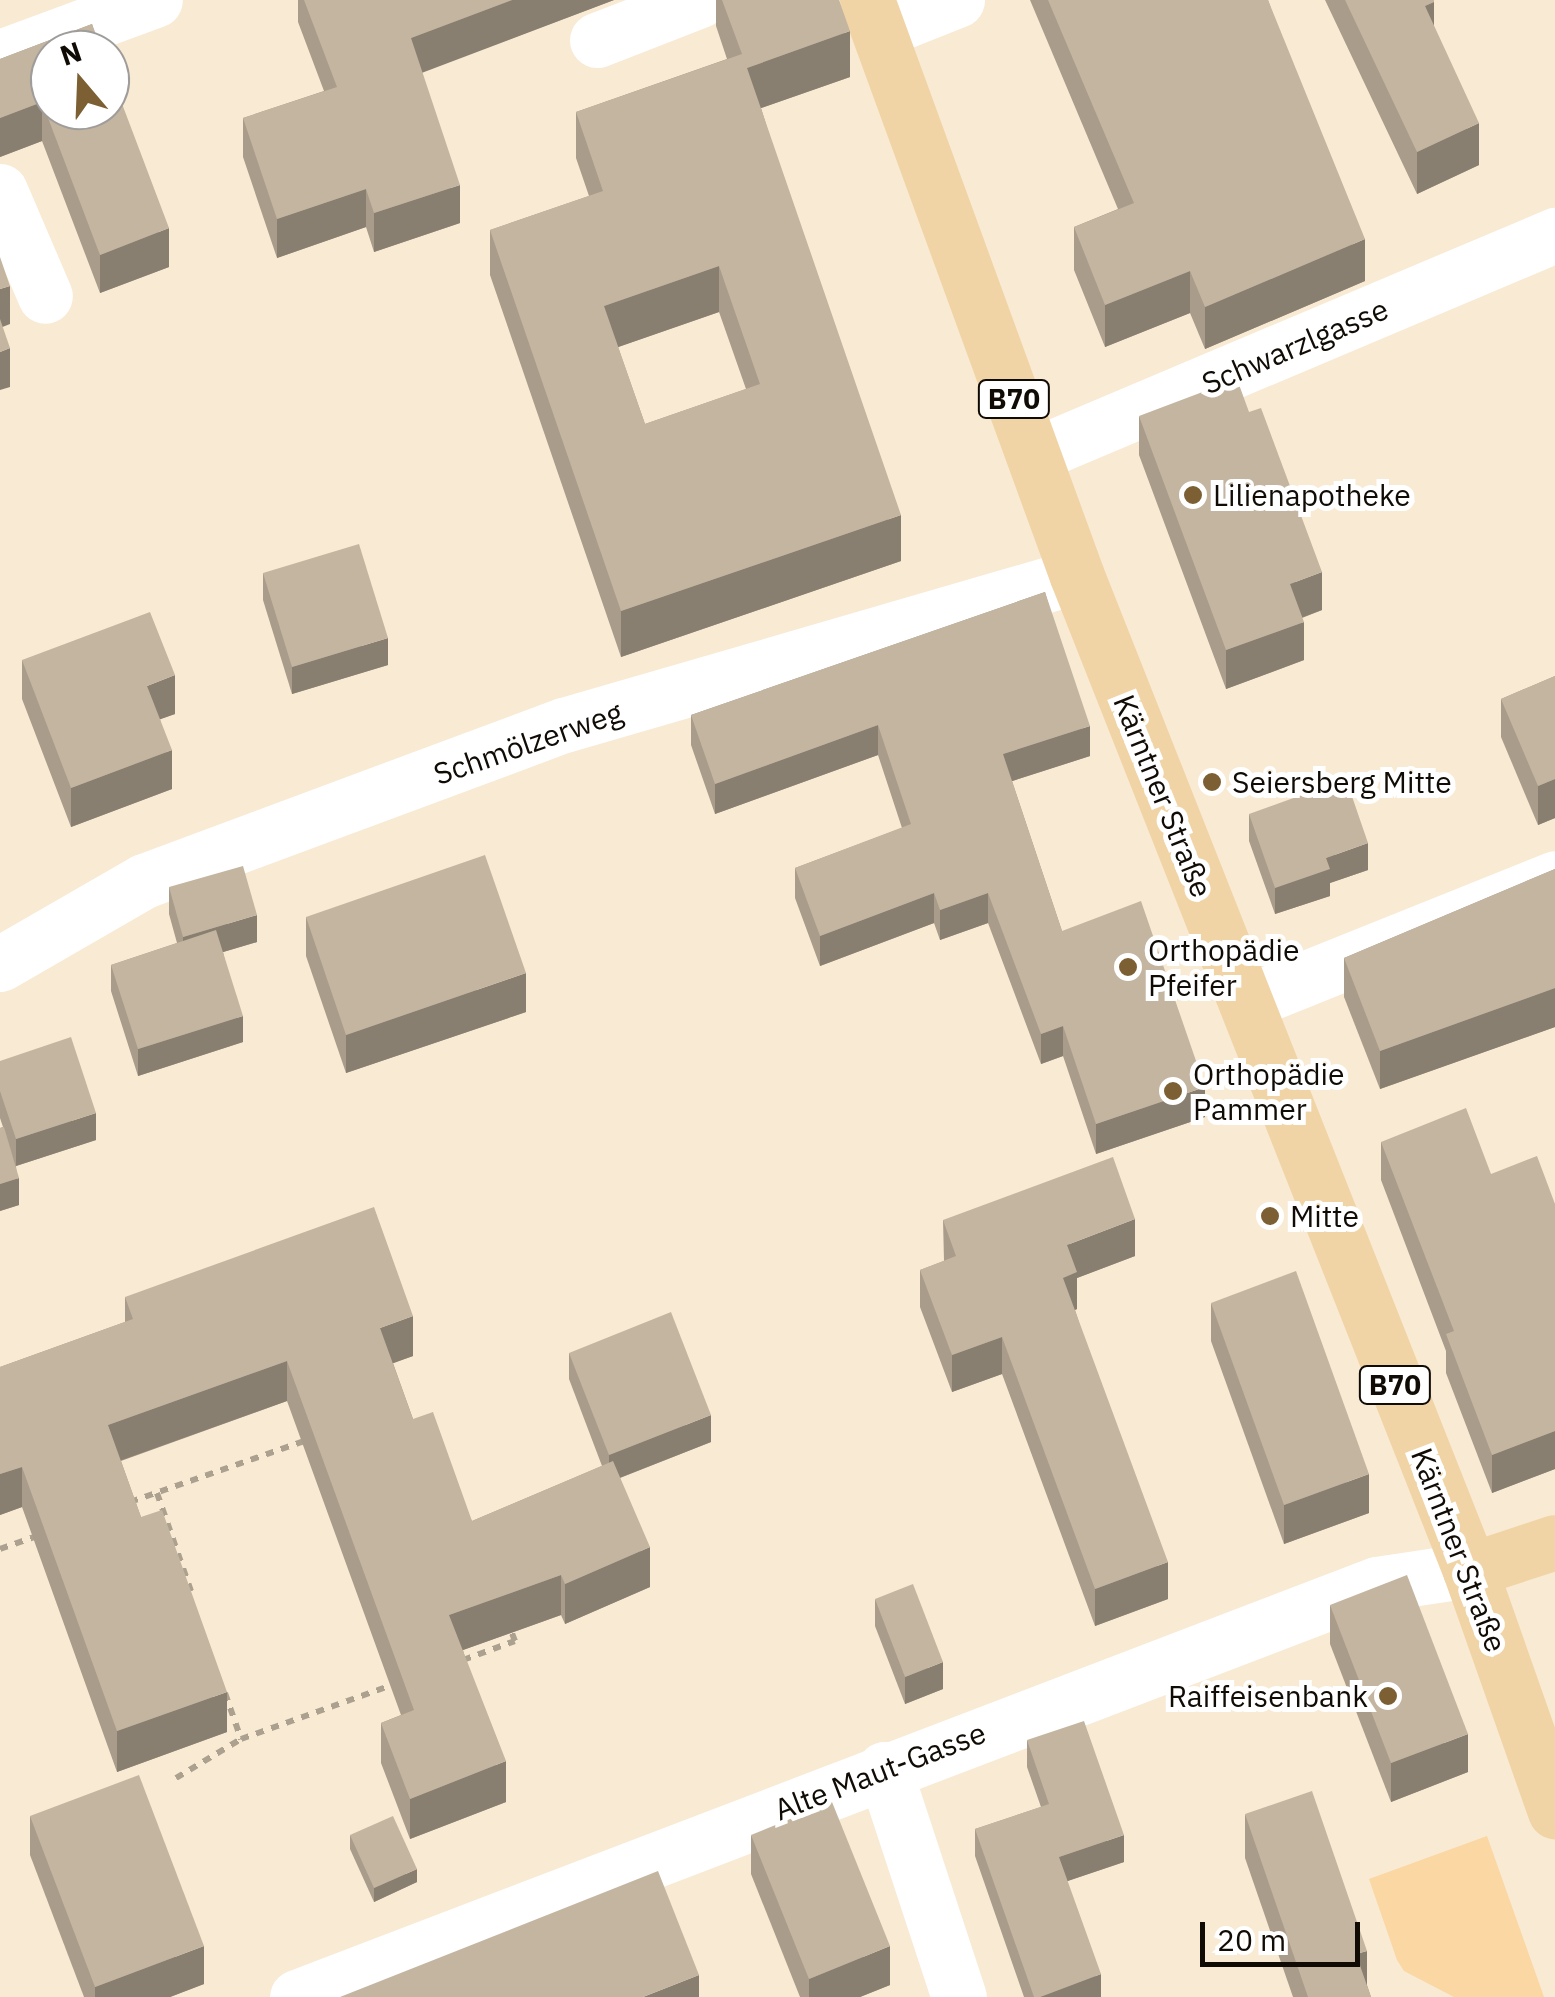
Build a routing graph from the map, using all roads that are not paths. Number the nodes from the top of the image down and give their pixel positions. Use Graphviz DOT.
graph roads {
  1 [pos="155,0"];
  2 [pos="700,0"];
  3 [pos="956,0"];
  4 [pos="873,15"];
  5 [pos="597,40"];
  6 [pos="0,57"];
  7 [pos="0,191"];
  8 [pos="1555,235"];
  9 [pos="45,296"];
  10 [pos="1034,456"];
  11 [pos="1077,576"];
  12 [pos="1555,878"];
  13 [pos="0,964"];
  14 [pos="1246,1002"];
  15 [pos="1555,1542"];
  16 [pos="1470,1570"];
  17 [pos="884,1769"];
  18 [pos="1555,1811"];
  19 [pos="296,1997"];
  20 [pos="959,1997"];
  1 -- 6 [label="street"];
  2 -- 5 [label="street"];
  3 -- 4 [label="street"];
  4 -- 10 [label="main road, Kärntner Straße / B70"];
  7 -- 9 [label="street"];
  8 -- 10 [label="street, Schwarzlgasse"];
  10 -- 11 [label="main road, Kärntner Straße / B70"];
  11 -- 13 [label="street, Schmölzerweg"];
  11 -- 14 [label="main road, Kärntner Straße / B70"];
  12 -- 14 [label="street"];
  14 -- 16 [label="main road, Kärntner Straße / B70"];
  15 -- 16 [label="main road"];
  16 -- 17 [label="street, Alte Maut-Gasse"];
  16 -- 18 [label="main road, Kärntner Straße / B70"];
  17 -- 19 [label="street, Alte Maut-Gasse"];
  17 -- 20 [label="street"];
}
